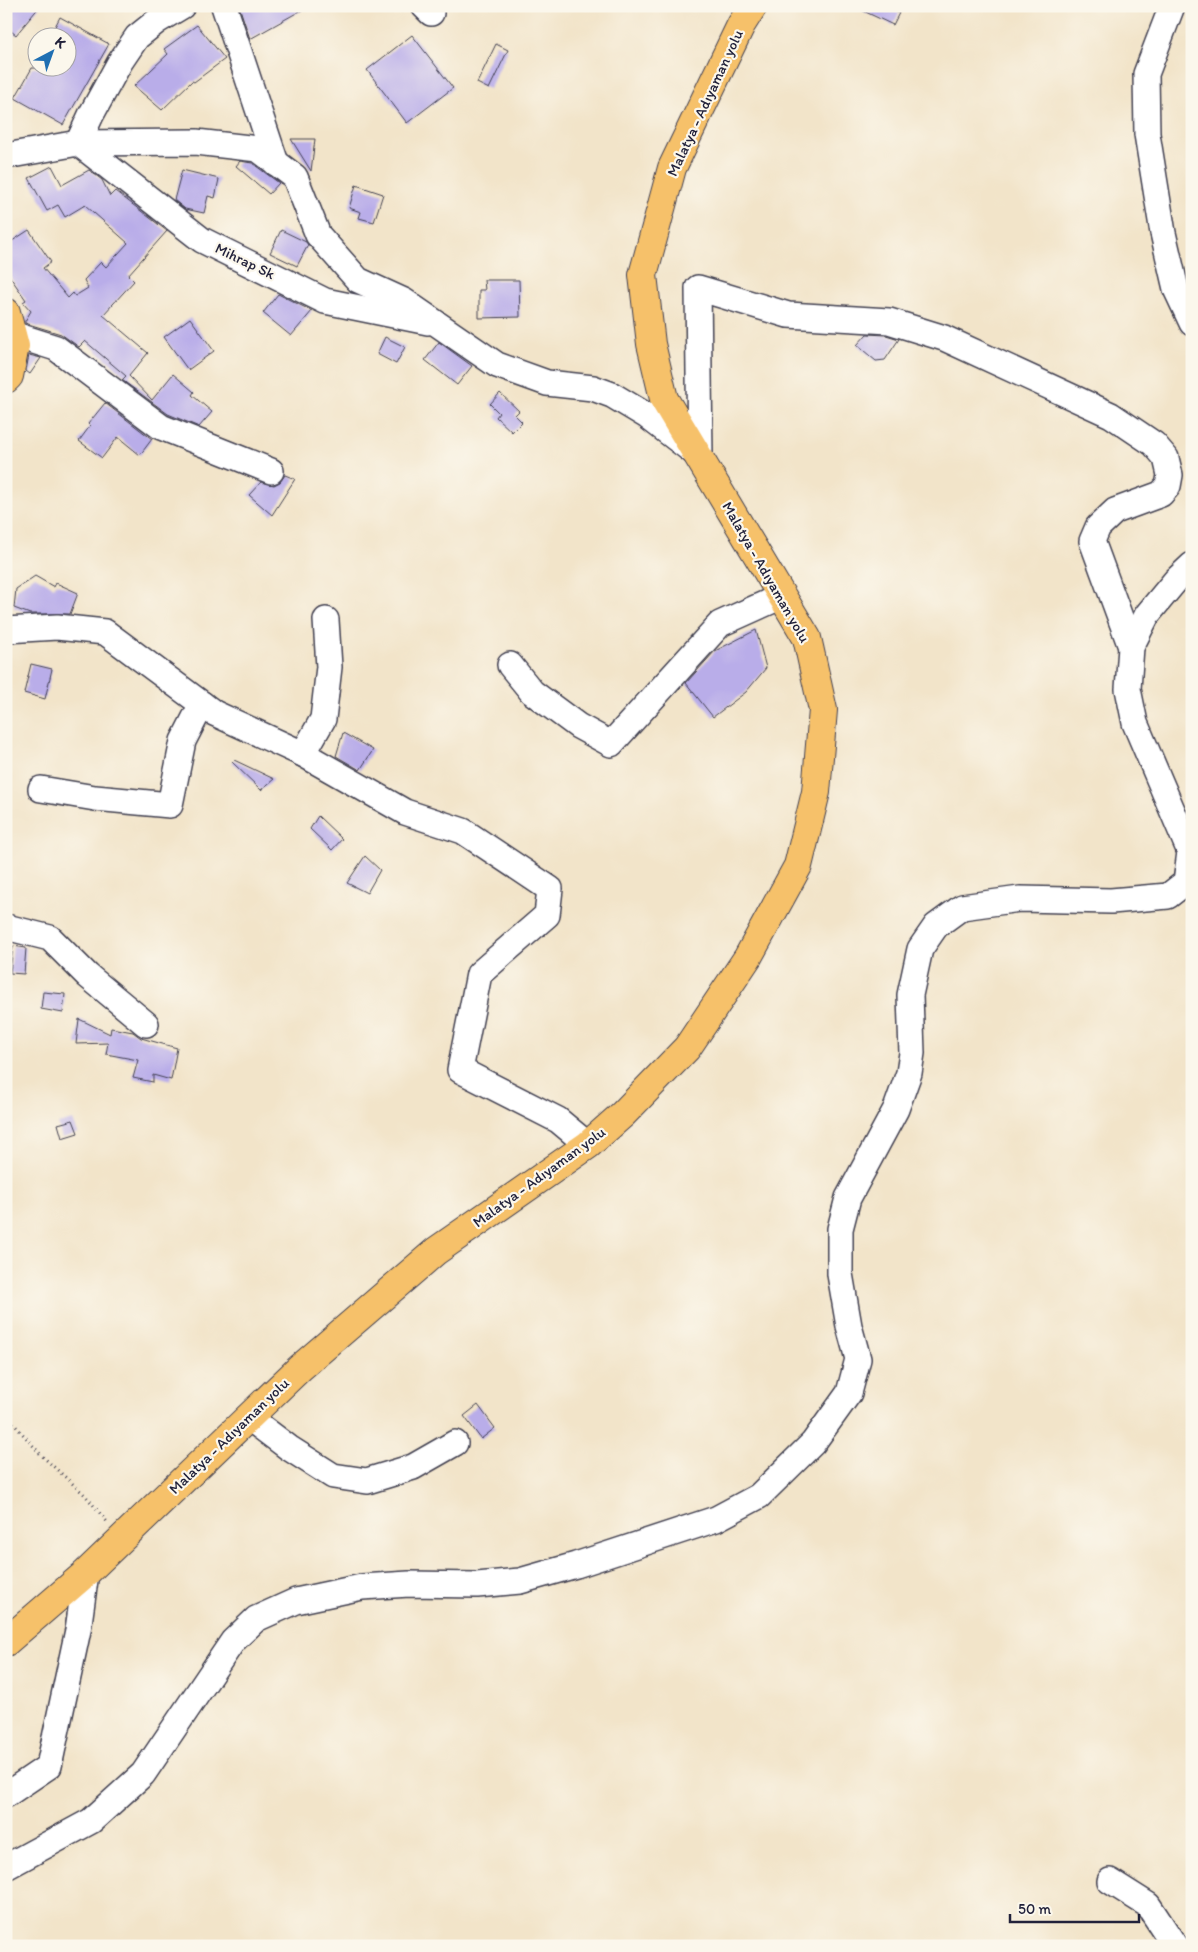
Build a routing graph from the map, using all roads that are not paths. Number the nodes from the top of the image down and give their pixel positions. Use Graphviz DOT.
graph roads {
  1 [pos="182,6"];
  2 [pos="224,6"];
  3 [pos="753,6"];
  4 [pos="1172,6"];
  5 [pos="78,143"];
  6 [pos="6,156"];
  7 [pos="276,162"];
  8 [pos="9,323"];
  9 [pos="1192,323"];
  10 [pos="438,324"];
  11 [pos="6,379"];
  12 [pos="699,457"];
  13 [pos="271,470"];
  14 [pos="1192,565"];
  15 [pos="782,596"];
  16 [pos="326,620"];
  17 [pos="6,630"];
  18 [pos="1131,647"];
  19 [pos="510,665"];
  20 [pos="202,704"];
  21 [pos="303,754"];
  22 [pos="41,789"];
  23 [pos="6,927"];
  24 [pos="146,1024"];
  25 [pos="588,1145"];
  26 [pos="248,1417"];
  27 [pos="455,1443"];
  28 [pos="86,1574"];
  29 [pos="6,1642"];
  30 [pos="6,1795"];
  31 [pos="6,1868"];
  32 [pos="1110,1881"];
  33 [pos="1175,1946"];
  1 -- 5 [label="street"];
  2 -- 7 [label="street"];
  3 -- 12 [label="main road, Malatya - Adıyaman yolu"];
  4 -- 9 [label="street"];
  5 -- 6 [label="street"];
  5 -- 7 [label="street"];
  5 -- 10 [label="street, Mihrap Sk"];
  7 -- 10 [label="street"];
  8 -- 11 [label="main road"];
  8 -- 13 [label="street"];
  10 -- 12 [label="street"];
  12 -- 15 [label="main road, Malatya - Adıyaman yolu"];
  12 -- 18 [label="street"];
  14 -- 18 [label="street"];
  15 -- 19 [label="street"];
  15 -- 25 [label="main road, Malatya - Adıyaman yolu"];
  16 -- 21 [label="street"];
  17 -- 20 [label="street"];
  18 -- 31 [label="street"];
  20 -- 21 [label="street"];
  20 -- 22 [label="street"];
  21 -- 25 [label="street"];
  23 -- 24 [label="street"];
  25 -- 26 [label="main road, Malatya - Adıyaman yolu"];
  26 -- 27 [label="street"];
  26 -- 28 [label="main road, Malatya - Adıyaman yolu"];
  28 -- 29 [label="main road, Malatya - Adıyaman yolu"];
  28 -- 30 [label="street"];
  32 -- 33 [label="street"];
}
